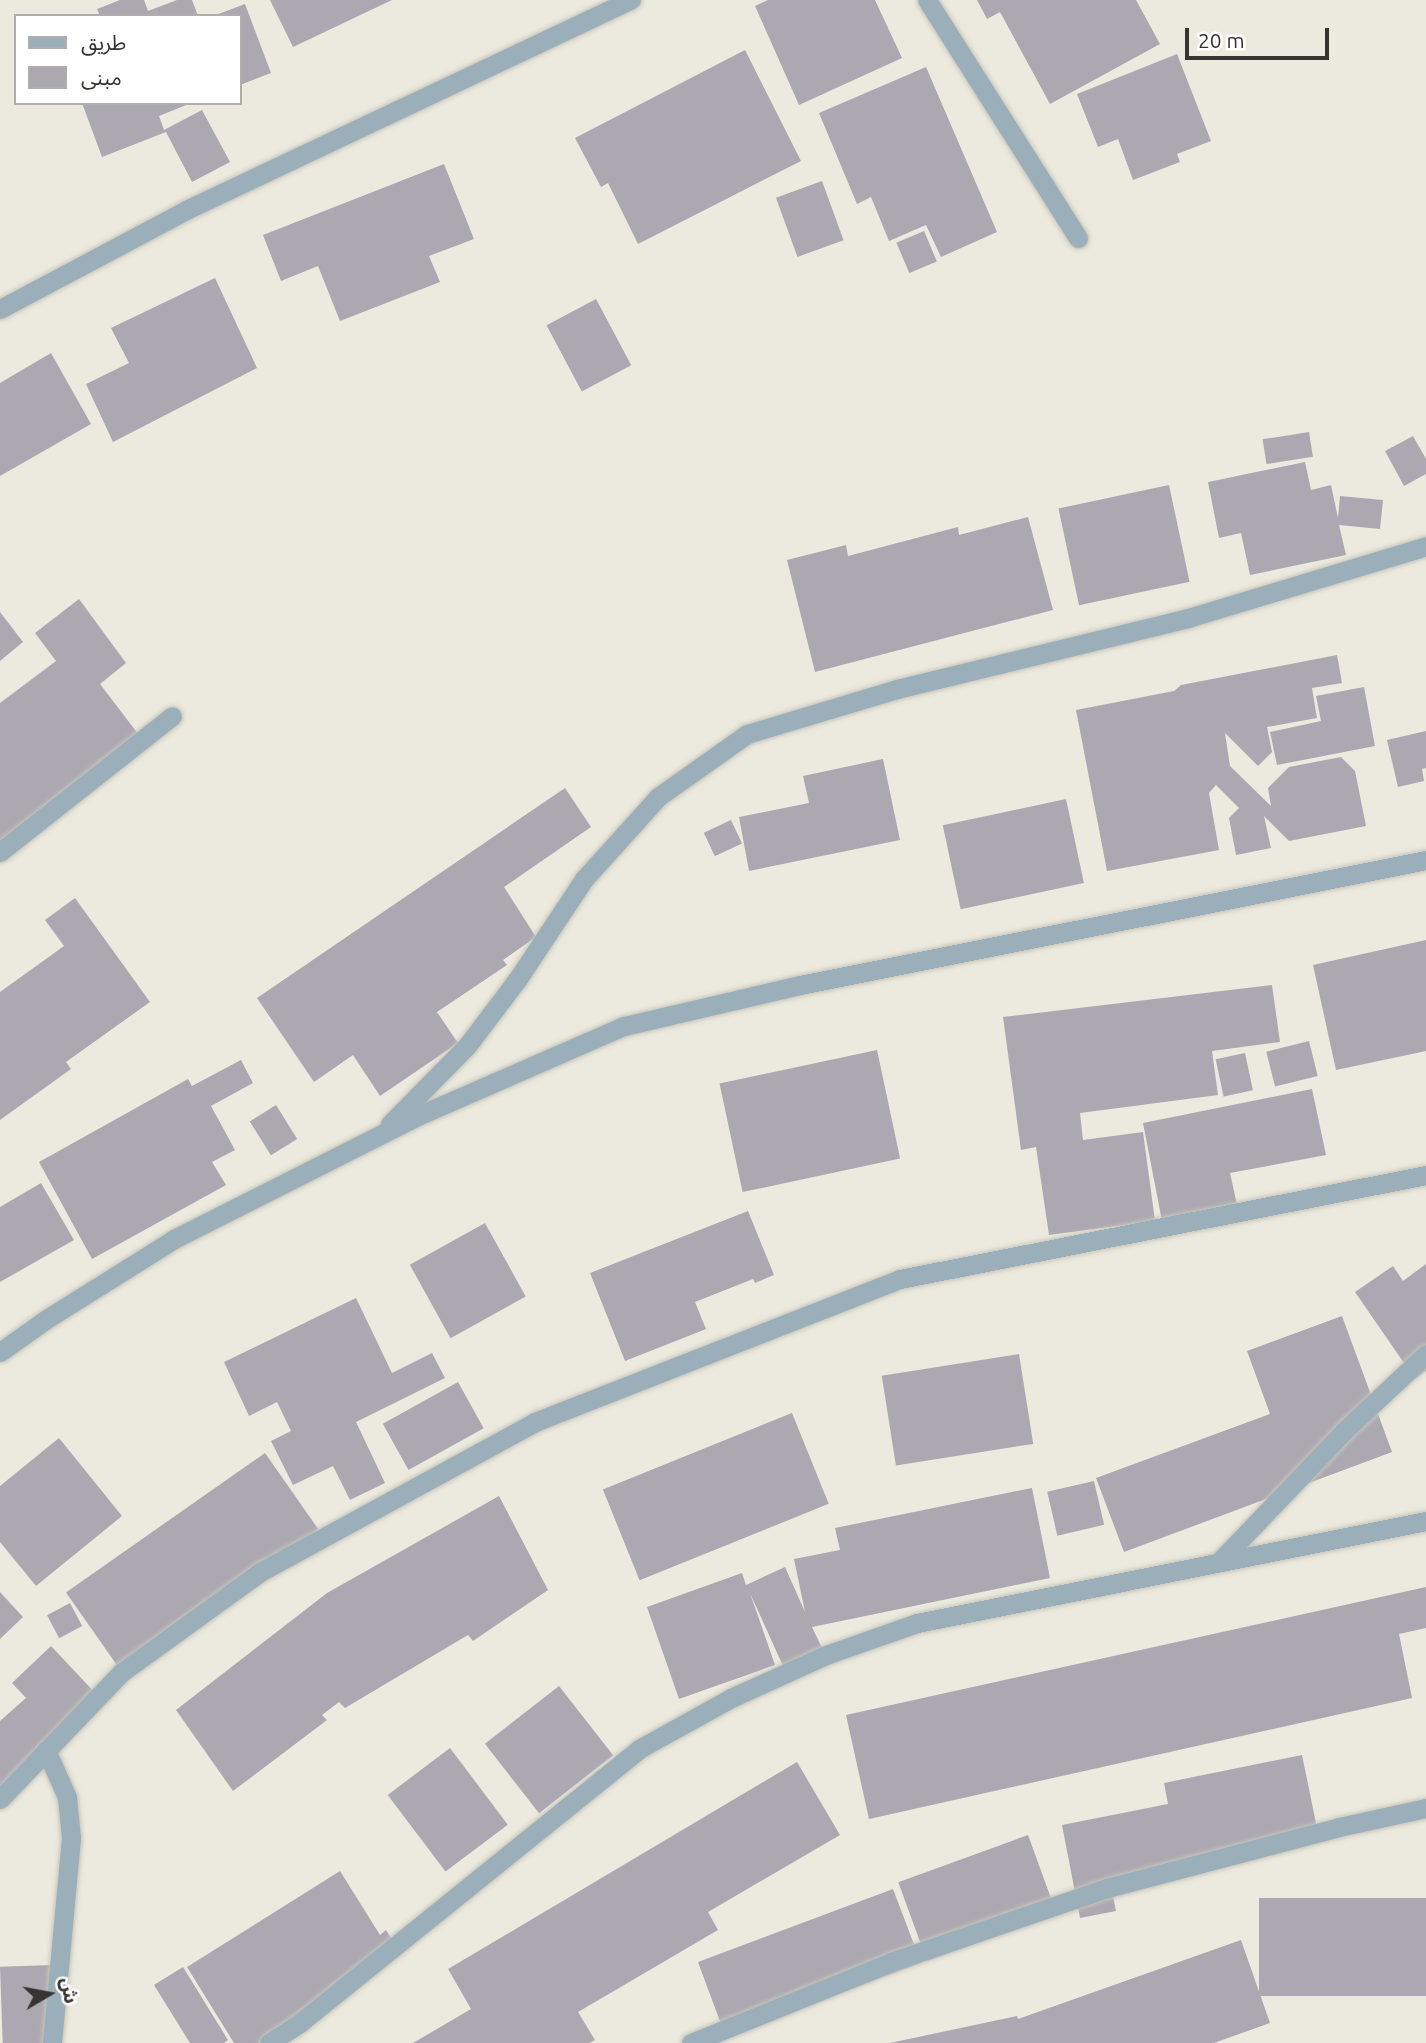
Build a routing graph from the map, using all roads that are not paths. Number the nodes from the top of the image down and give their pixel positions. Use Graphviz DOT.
graph roads {
  1 [pos="631,0"];
  2 [pos="927,0"];
  3 [pos="1078,238"];
  4 [pos="0,309"];
  5 [pos="1426,546"];
  6 [pos="172,716"];
  7 [pos="0,852"];
  8 [pos="1426,860"];
  9 [pos="377,1137"];
  10 [pos="1426,1175"];
  11 [pos="0,1353"];
  12 [pos="1426,1354"];
  13 [pos="1426,1521"];
  14 [pos="1219,1562"];
  15 [pos="46,1750"];
  16 [pos="0,1799"];
  17 [pos="1426,1808"];
  18 [pos="52,2043"];
  19 [pos="269,2043"];
  20 [pos="691,2043"];
  1 -- 4 [label="street"];
  2 -- 3 [label="street"];
  5 -- 9 [label="street"];
  6 -- 7 [label="street"];
  8 -- 9 [label="street"];
  9 -- 11 [label="street"];
  10 -- 15 [label="street"];
  12 -- 14 [label="street"];
  13 -- 14 [label="street"];
  14 -- 19 [label="street"];
  15 -- 16 [label="street"];
  15 -- 18 [label="street"];
  17 -- 20 [label="street"];
}
